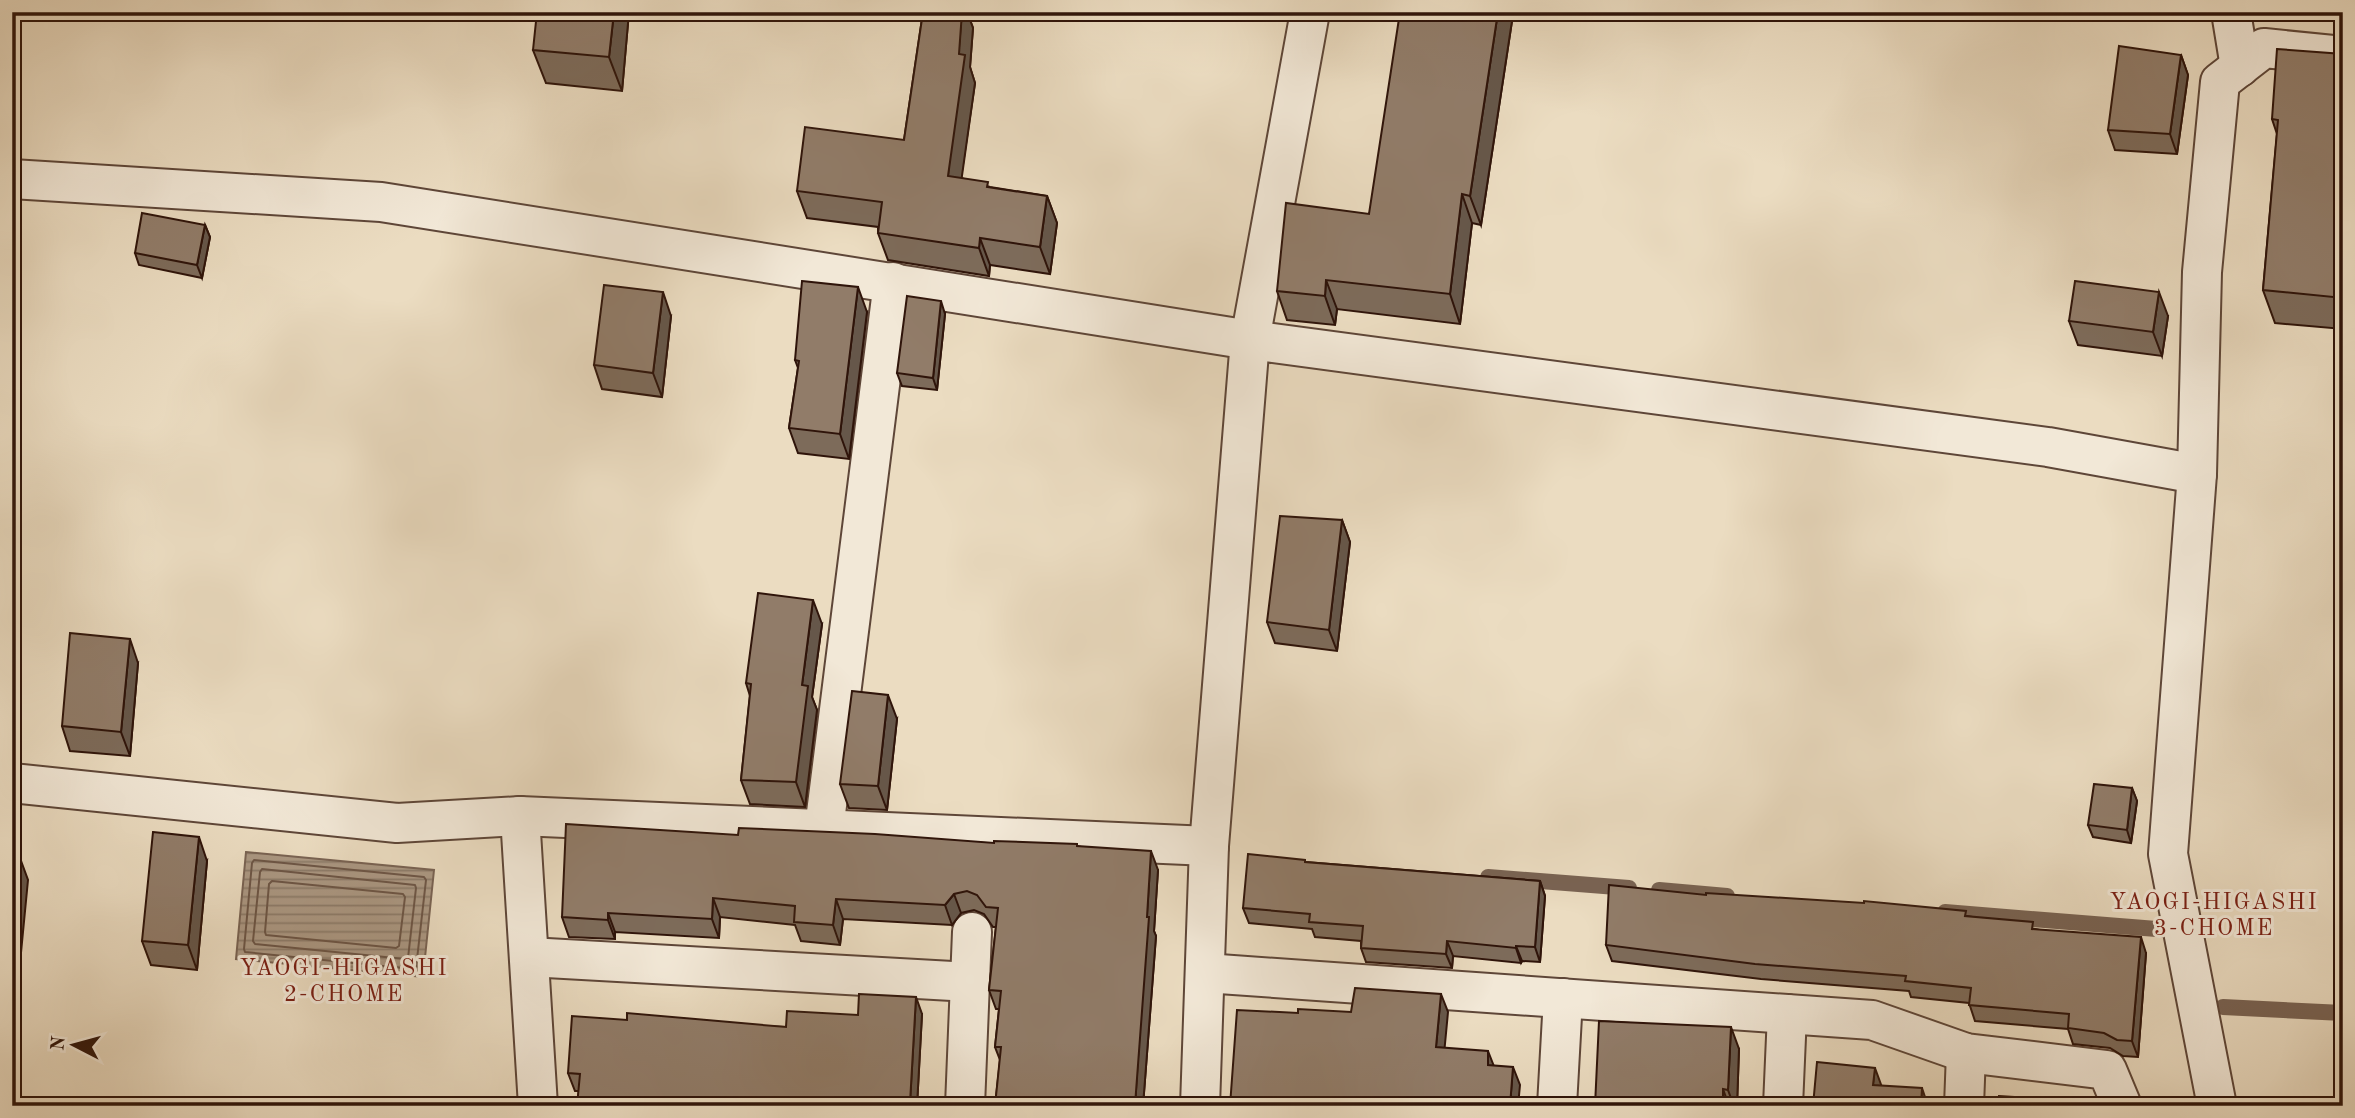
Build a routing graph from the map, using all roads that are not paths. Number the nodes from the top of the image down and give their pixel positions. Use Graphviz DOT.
graph roads {
  1 [pos="1310,12"];
  2 [pos="2231,12"];
  3 [pos="2343,55"];
  4 [pos="2240,67"];
  5 [pos="12,179"];
  6 [pos="893,282"];
  7 [pos="1250,340"];
  8 [pos="2197,474"];
  9 [pos="12,783"];
  10 [pos="520,816"];
  11 [pos="824,829"];
  12 [pos="1209,846"];
  13 [pos="972,932"];
  14 [pos="529,957"];
  15 [pos="1205,973"];
  16 [pos="970,982"];
  17 [pos="1563,998"];
  18 [pos="1787,1014"];
  19 [pos="1966,1053"];
  20 [pos="538,1106"];
  21 [pos="965,1106"];
  22 [pos="1200,1106"];
  23 [pos="1557,1106"];
  24 [pos="1783,1106"];
  25 [pos="1964,1106"];
  26 [pos="2122,1106"];
  27 [pos="2217,1106"];
  1 -- 7 [label="street"];
  2 -- 4 [label="street"];
  3 -- 4 [label="street"];
  4 -- 8 [label="street"];
  5 -- 6 [label="street"];
  6 -- 7 [label="street"];
  6 -- 11 [label="street"];
  7 -- 8 [label="street"];
  7 -- 12 [label="street"];
  8 -- 27 [label="street"];
  9 -- 10 [label="street"];
  10 -- 11 [label="street"];
  10 -- 14 [label="street"];
  11 -- 12 [label="street"];
  12 -- 15 [label="street"];
  13 -- 16 [label="street"];
  14 -- 16 [label="street"];
  14 -- 20 [label="street"];
  15 -- 17 [label="street"];
  15 -- 22 [label="street"];
  16 -- 21 [label="street"];
  17 -- 18 [label="street"];
  17 -- 23 [label="street"];
  18 -- 19 [label="street"];
  18 -- 24 [label="street"];
  19 -- 25 [label="street"];
  19 -- 26 [label="street"];
}
